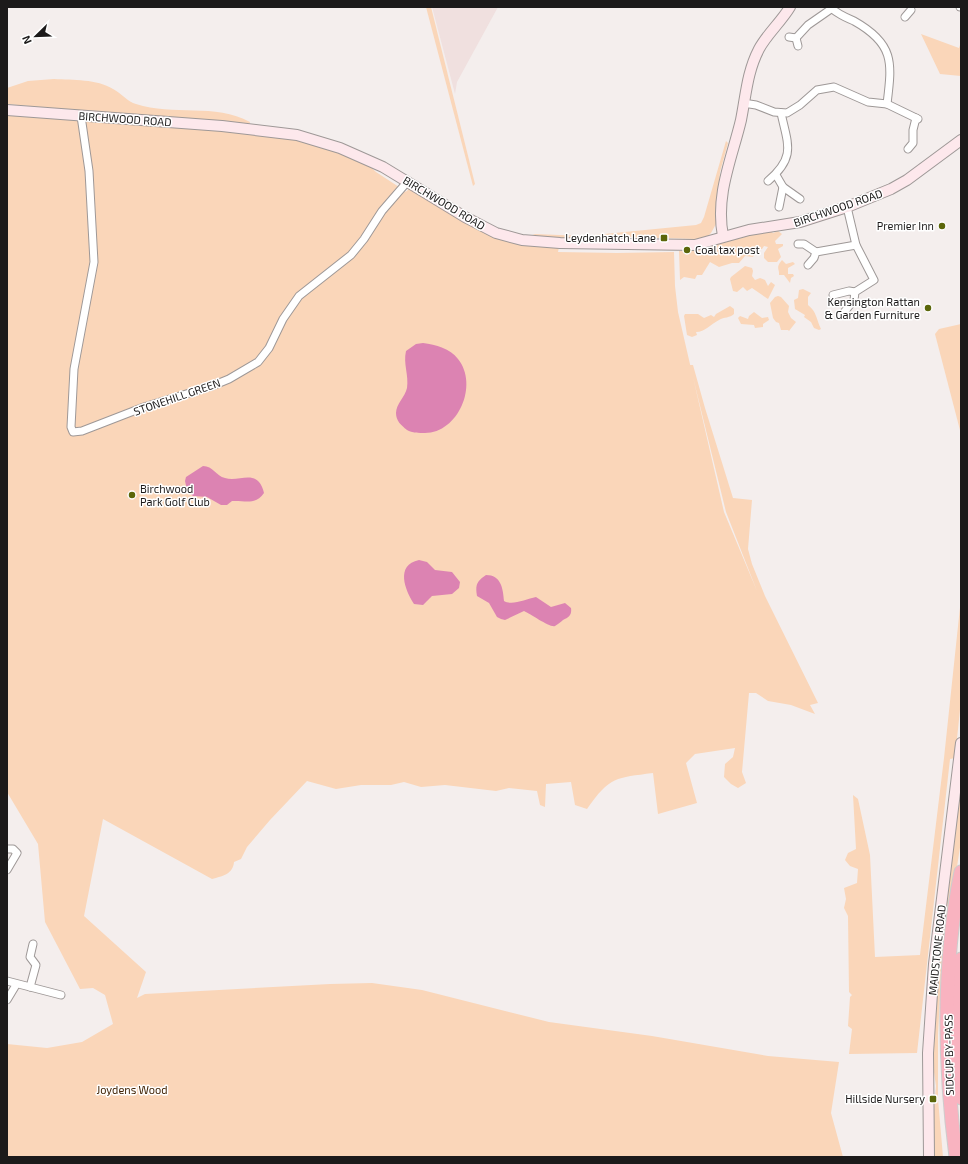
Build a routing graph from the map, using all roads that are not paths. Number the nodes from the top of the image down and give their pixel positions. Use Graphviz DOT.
graph roads {
  1 [pos="790,7"];
  2 [pos="831,8"];
  3 [pos="911,8"];
  4 [pos="905,17"];
  5 [pos="798,46"];
  6 [pos="743,103"];
  7 [pos="887,104"];
  8 [pos="7,110"];
  9 [pos="781,113"];
  10 [pos="81,116"];
  11 [pos="961,140"];
  12 [pos="908,149"];
  13 [pos="776,175"];
  14 [pos="408,181"];
  15 [pos="768,181"];
  16 [pos="783,186"];
  17 [pos="800,199"];
  18 [pos="779,207"];
  19 [pos="847,207"];
  20 [pos="723,236"];
  21 [pos="798,244"];
  22 [pos="856,246"];
  23 [pos="816,252"];
  24 [pos="808,264"];
  25 [pos="855,292"];
  26 [pos="833,295"];
  27 [pos="845,311"];
  28 [pos="961,743"];
  29 [pos="7,849"];
  30 [pos="7,870"];
  31 [pos="961,872"];
  32 [pos="33,944"];
  33 [pos="956,955"];
  34 [pos="7,981"];
  35 [pos="16,985"];
  36 [pos="30,988"];
  37 [pos="61,995"];
  38 [pos="7,1000"];
  39 [pos="961,1098"];
  40 [pos="951,1120"];
  41 [pos="929,1157"];
  42 [pos="951,1157"];
  43 [pos="956,1157"];
  1 -- 6 [label="street"];
  2 -- 5 [label="street"];
  2 -- 7 [label="street"];
  3 -- 4 [label="street"];
  6 -- 9 [label="street"];
  6 -- 20 [label="street"];
  7 -- 9 [label="street"];
  7 -- 12 [label="street"];
  8 -- 10 [label="street, BIRCHWOOD ROAD"];
  9 -- 13 [label="street"];
  10 -- 14 [label="street, BIRCHWOOD ROAD"];
  10 -- 14 [label="street, STONEHILL GREEN"];
  11 -- 19 [label="street, BIRCHWOOD ROAD"];
  13 -- 15 [label="street"];
  13 -- 16 [label="street"];
  14 -- 20 [label="street, BIRCHWOOD ROAD"];
  16 -- 17 [label="street"];
  16 -- 18 [label="street"];
  19 -- 20 [label="street, BIRCHWOOD ROAD"];
  19 -- 22 [label="street"];
  21 -- 23 [label="street"];
  22 -- 23 [label="street"];
  22 -- 25 [label="street"];
  23 -- 24 [label="street"];
  25 -- 26 [label="street"];
  25 -- 27 [label="street"];
  28 -- 41 [label="street, MAIDSTONE ROAD"];
  29 -- 30 [label="street"];
  31 -- 33 [label="highway"];
  32 -- 36 [label="street"];
  33 -- 39 [label="highway, SIDCUP BY-PASS"];
  33 -- 40 [label="highway, SIDCUP BY-PASS"];
  34 -- 35 [label="street"];
  35 -- 36 [label="street"];
  35 -- 38 [label="street"];
  36 -- 37 [label="street"];
  40 -- 42 [label="highway"];
  40 -- 43 [label="highway, SIDCUP BY-PASS"];
}
